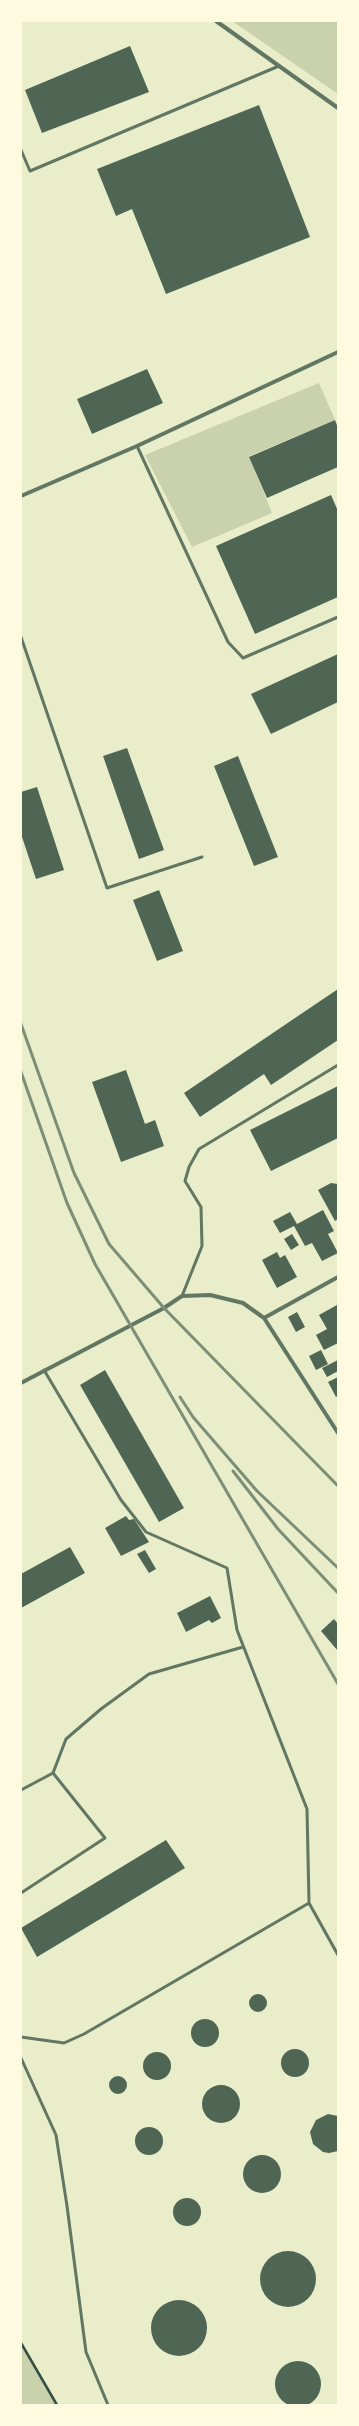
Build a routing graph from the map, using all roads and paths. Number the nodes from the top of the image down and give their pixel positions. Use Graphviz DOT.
graph roads {
  1 [pos="216,21"];
  2 [pos="279,66"];
  3 [pos="338,108"];
  4 [pos="21,150"];
  5 [pos="338,352"];
  6 [pos="137,446"];
  7 [pos="21,496"];
  8 [pos="338,617"];
  9 [pos="21,637"];
  10 [pos="202,857"];
  11 [pos="338,1065"];
  12 [pos="338,1277"];
  13 [pos="182,1296"];
  14 [pos="264,1318"];
  15 [pos="44,1370"];
  16 [pos="21,1383"];
  17 [pos="338,1432"];
  18 [pos="243,1647"];
  19 [pos="53,1772"];
  20 [pos="21,1790"];
  21 [pos="21,1893"];
  22 [pos="309,1903"];
  23 [pos="338,1955"];
  24 [pos="21,2037"];
  25 [pos="21,2058"];
  26 [pos="21,2343"];
  27 [pos="57,2405"];
  28 [pos="108,2405"];
  1 -- 2 [label="street"];
  2 -- 3 [label="street"];
  2 -- 4 [label="lane"];
  5 -- 6 [label="street"];
  6 -- 7 [label="street"];
  6 -- 8 [label="lane"];
  9 -- 10 [label="lane"];
  11 -- 13 [label="lane"];
  12 -- 14 [label="street"];
  13 -- 14 [label="street"];
  13 -- 15 [label="street"];
  14 -- 17 [label="street"];
  15 -- 16 [label="street"];
  15 -- 18 [label="lane"];
  18 -- 19 [label="lane"];
  18 -- 22 [label="lane"];
  19 -- 20 [label="lane"];
  19 -- 21 [label="lane"];
  22 -- 23 [label="lane"];
  22 -- 24 [label="lane"];
  25 -- 28 [label="lane"];
  26 -- 27 [label="path"];
}
